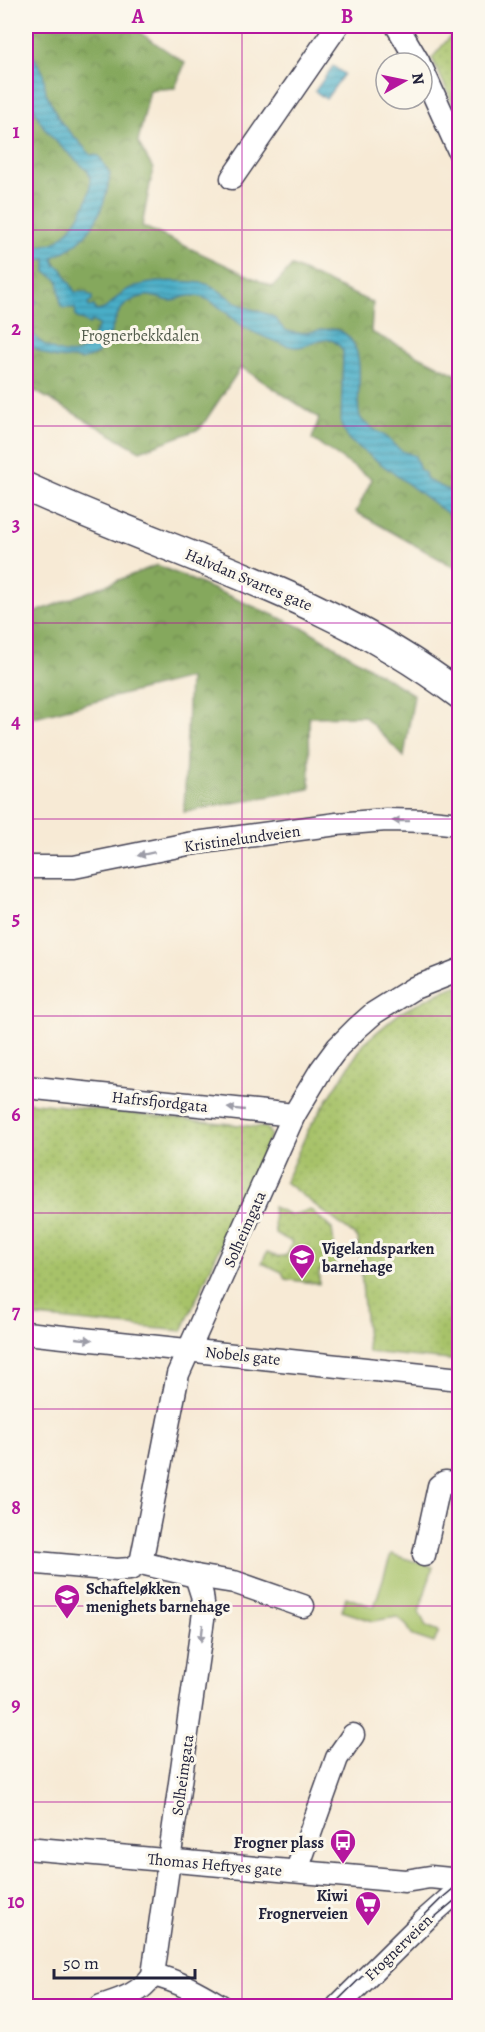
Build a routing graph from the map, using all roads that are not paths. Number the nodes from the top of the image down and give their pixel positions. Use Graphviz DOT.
graph roads {
  1 [pos="337,26"];
  2 [pos="397,26"];
  3 [pos="412,51"];
  4 [pos="434,96"];
  5 [pos="459,153"];
  6 [pos="232,178"];
  7 [pos="26,487"];
  8 [pos="459,695"];
  9 [pos="459,824"];
  10 [pos="26,867"];
  11 [pos="459,970"];
  12 [pos="26,1087"];
  13 [pos="294,1116"];
  14 [pos="26,1333"];
  15 [pos="189,1349"];
  16 [pos="459,1379"];
  17 [pos="459,1484"];
  18 [pos="424,1555"];
  19 [pos="26,1562"];
  20 [pos="141,1563"];
  21 [pos="195,1576"];
  22 [pos="303,1606"];
  23 [pos="353,1736"];
  24 [pos="26,1848"];
  25 [pos="170,1860"];
  26 [pos="297,1870"];
  27 [pos="456,1889"];
  28 [pos="153,1975"];
  29 [pos="101,2007"];
  30 [pos="221,2007"];
  31 [pos="338,2007"];
  1 -- 6 [label="street"];
  2 -- 3 [label="street"];
  4 -- 5 [label="street"];
  7 -- 8 [label="main road, Halvdan Svartes gate"];
  9 -- 10 [label="street, Kristinelundveien, one-way"];
  11 -- 13 [label="street, Solheimgata"];
  13 -- 12 [label="street, Hafrsfjordgata, one-way"];
  13 -- 15 [label="street, Solheimgata"];
  14 -- 15 [label="street, Nobels gate, one-way"];
  15 -- 16 [label="street, Nobels gate"];
  15 -- 20 [label="street, Solheimgata"];
  17 -- 18 [label="street"];
  19 -- 20 [label="street"];
  20 -- 21 [label="street"];
  21 -- 22 [label="street"];
  21 -- 25 [label="street, Solheimgata, one-way"];
  23 -- 26 [label="street"];
  24 -- 25 [label="street, Thomas Heftyes gate"];
  25 -- 26 [label="street, Thomas Heftyes gate"];
  25 -- 28 [label="street, Solheimgata"];
  26 -- 27 [label="street, Thomas Heftyes gate"];
  27 -- 31 [label="street, Frognerveien"];
  28 -- 29 [label="street"];
  28 -- 30 [label="street"];
}
